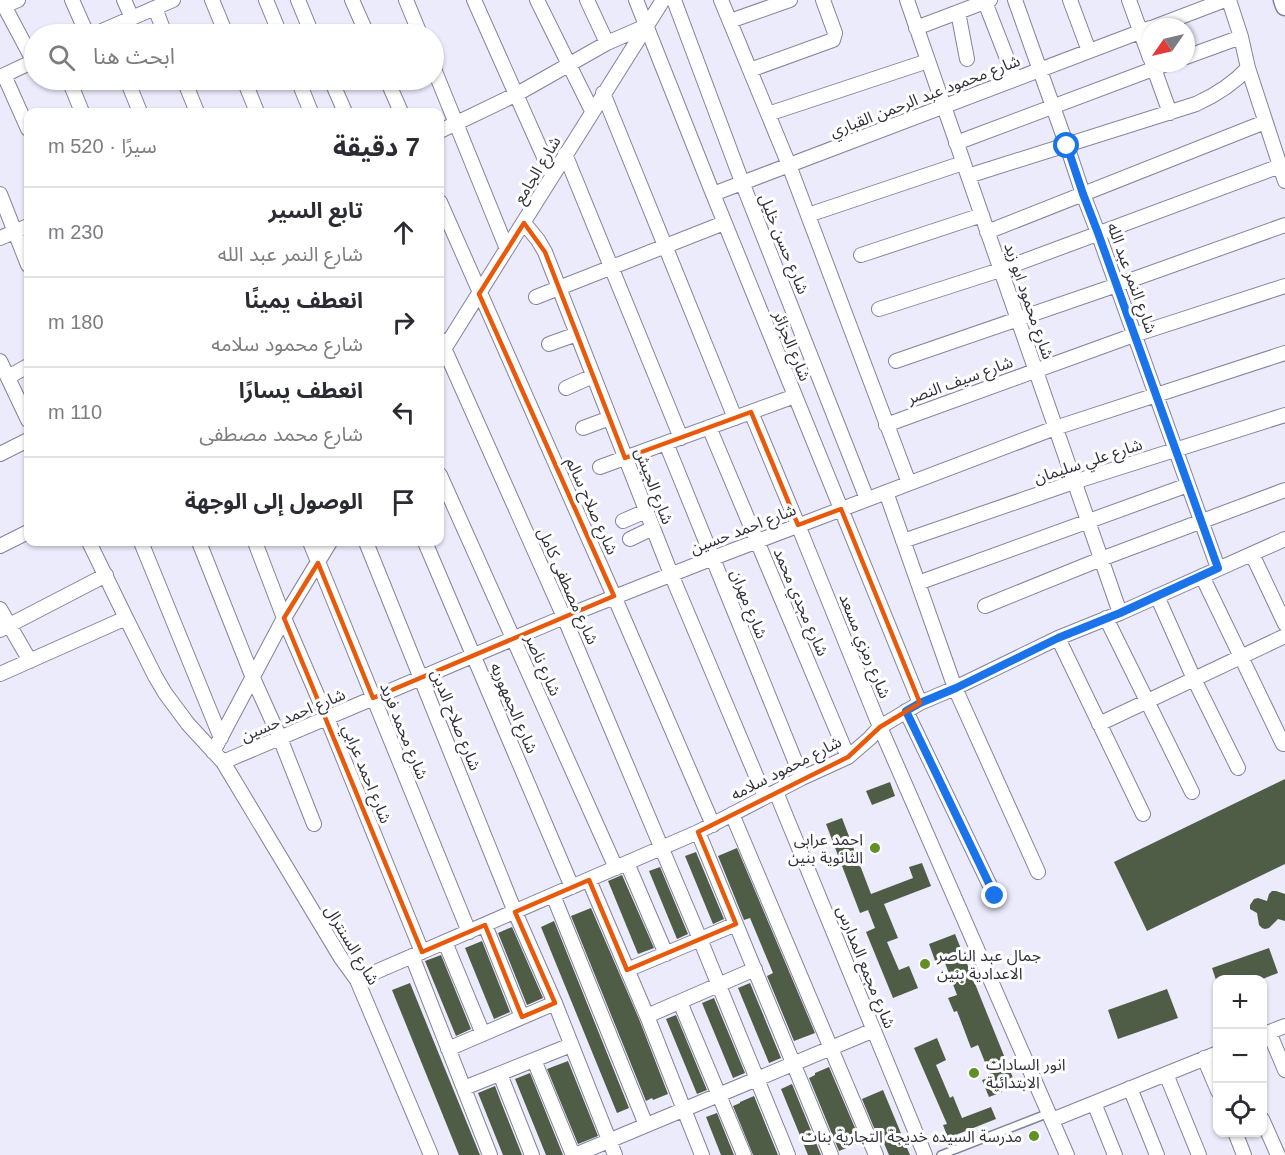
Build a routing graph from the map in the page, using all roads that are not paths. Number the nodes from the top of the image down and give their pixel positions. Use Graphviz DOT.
graph roads {
  1 [pos="18,0"];
  2 [pos="72,0"];
  3 [pos="124,0"];
  4 [pos="173,0"];
  5 [pos="212,0"];
  6 [pos="266,0"];
  7 [pos="298,0"];
  8 [pos="352,0"];
  9 [pos="474,0"];
  10 [pos="537,0"];
  11 [pos="587,0"];
  12 [pos="636,0"];
  13 [pos="663,0"];
  14 [pos="674,0"];
  15 [pos="722,0"];
  16 [pos="790,0"];
  17 [pos="823,0"];
  18 [pos="907,0"];
  19 [pos="1015,0"];
  20 [pos="1070,0"];
  21 [pos="1129,0"];
  22 [pos="1225,0"];
  23 [pos="1230,0"];
  24 [pos="1282,0"];
  25 [pos="408,1"];
  26 [pos="988,1"];
  27 [pos="2,3"];
  28 [pos="1285,6"];
  29 [pos="154,8"];
  30 [pos="958,12"];
  31 [pos="132,18"];
  32 [pos="1141,18"];
  33 [pos="1177,18"];
  34 [pos="730,21"];
  35 [pos="83,24"];
  36 [pos="121,24"];
  37 [pos="161,24"];
  38 [pos="222,24"];
  39 [pos="275,24"];
  40 [pos="308,24"];
  41 [pos="363,24"];
  42 [pos="416,24"];
  43 [pos="646,26"];
  44 [pos="916,28"];
  45 [pos="1141,32"];
  46 [pos="1241,37"];
  47 [pos="607,43"];
  48 [pos="24,44"];
  49 [pos="1089,51"];
  50 [pos="1195,54"];
  51 [pos="967,59"];
  52 [pos="928,61"];
  53 [pos="569,64"];
  54 [pos="24,66"];
  55 [pos="1141,68"];
  56 [pos="1248,68"];
  57 [pos="750,70"];
  58 [pos="1040,70"];
  59 [pos="1155,72"];
  60 [pos="2,76"];
  61 [pos="1015,79"];
  62 [pos="73,90"];
  63 [pos="132,90"];
  64 [pos="188,90"];
  65 [pos="248,90"];
  66 [pos="302,90"];
  67 [pos="335,90"];
  68 [pos="391,90"];
  69 [pos="443,90"];
  70 [pos="517,93"];
  71 [pos="603,93"];
  72 [pos="944,106"];
  73 [pos="1053,107"];
  74 [pos="80,108"];
  75 [pos="138,108"];
  76 [pos="195,108"];
  77 [pos="255,108"];
  78 [pos="309,108"];
  79 [pos="343,108"];
  80 [pos="399,108"];
  81 [pos="592,111"];
  82 [pos="1170,113"];
  83 [pos="768,114"];
  84 [pos="24,121"];
  85 [pos="1265,122"];
  86 [pos="456,123"];
  87 [pos="444,129"];
  88 [pos="956,143"];
  89 [pos="1067,146"];
  90 [pos="565,154"];
  91 [pos="789,165"];
  92 [pos="1280,166"];
  93 [pos="966,170"];
  94 [pos="552,175"];
  95 [pos="1285,181"];
  96 [pos="742,182"];
  97 [pos="0,194"];
  98 [pos="713,194"];
  99 [pos="1083,194"];
  100 [pos="444,211"];
  101 [pos="808,215"];
  102 [pos="981,216"];
  103 [pos="524,223"];
  104 [pos="724,223"];
  105 [pos="1285,225"];
  106 [pos="24,228"];
  107 [pos="15,231"];
  108 [pos="987,232"];
  109 [pos="1098,233"];
  110 [pos="0,238"];
  111 [pos="665,246"];
  112 [pos="507,249"];
  113 [pos="24,255"];
  114 [pos="861,255"];
  115 [pos="611,267"];
  116 [pos="1000,270"];
  117 [pos="1117,285"];
  118 [pos="1285,286"];
  119 [pos="559,288"];
  120 [pos="479,294"];
  121 [pos="536,297"];
  122 [pos="879,309"];
  123 [pos="1018,319"];
  124 [pos="577,334"];
  125 [pos="1134,334"];
  126 [pos="444,344"];
  127 [pos="549,344"];
  128 [pos="1285,353"];
  129 [pos="444,355"];
  130 [pos="0,361"];
  131 [pos="896,361"];
  132 [pos="24,368"];
  133 [pos="1035,370"];
  134 [pos="593,376"];
  135 [pos="8,377"];
  136 [pos="566,388"];
  137 [pos="1156,395"];
  138 [pos="795,396"];
  139 [pos="24,411"];
  140 [pos="751,412"];
  141 [pos="1285,415"];
  142 [pos="609,418"];
  143 [pos="735,418"];
  144 [pos="886,425"];
  145 [pos="583,428"];
  146 [pos="709,428"];
  147 [pos="1055,428"];
  148 [pos="681,438"];
  149 [pos="24,442"];
  150 [pos="666,443"];
  151 [pos="1176,450"];
  152 [pos="0,454"];
  153 [pos="625,458"];
  154 [pos="600,467"];
  155 [pos="1074,482"];
  156 [pos="909,483"];
  157 [pos="444,484"];
  158 [pos="1188,485"];
  159 [pos="1285,490"];
  160 [pos="886,492"];
  161 [pos="867,499"];
  162 [pos="841,509"];
  163 [pos="646,511"];
  164 [pos="623,521"];
  165 [pos="1088,521"];
  166 [pos="1201,522"];
  167 [pos="798,525"];
  168 [pos="652,528"];
  169 [pos="24,534"];
  170 [pos="630,538"];
  171 [pos="1285,539"];
  172 [pos="757,541"];
  173 [pos="903,541"];
  174 [pos="0,546"];
  175 [pos="91,546"];
  176 [pos="143,546"];
  177 [pos="201,546"];
  178 [pos="257,546"];
  179 [pos="312,546"];
  180 [pos="328,546"];
  181 [pos="368,546"];
  182 [pos="427,546"];
  183 [pos="1252,554"];
  184 [pos="712,558"];
  185 [pos="1101,559"];
  186 [pos="318,562"];
  187 [pos="1218,568"];
  188 [pos="671,574"];
  189 [pos="106,575"];
  190 [pos="1202,576"];
  191 [pos="918,583"];
  192 [pos="614,596"];
  193 [pos="1157,596"];
  194 [pos="985,606"];
  195 [pos="0,609"];
  196 [pos="1120,613"];
  197 [pos="564,617"];
  198 [pos="126,618"];
  199 [pos="284,618"];
  200 [pos="1106,618"];
  201 [pos="1285,624"];
  202 [pos="4,627"];
  203 [pos="1285,636"];
  204 [pos="513,638"];
  205 [pos="1058,638"];
  206 [pos="474,655"];
  207 [pos="1241,657"];
  208 [pos="30,661"];
  209 [pos="0,674"];
  210 [pos="253,678"];
  211 [pos="422,678"];
  212 [pos="1194,679"];
  213 [pos="956,688"];
  214 [pos="374,698"];
  215 [pos="1148,701"];
  216 [pos="920,703"];
  217 [pos="906,711"];
  218 [pos="327,718"];
  219 [pos="1099,724"];
  220 [pos="880,727"];
  221 [pos="221,738"];
  222 [pos="280,738"];
  223 [pos="1283,744"];
  224 [pos="213,752"];
  225 [pos="848,757"];
  226 [pos="223,762"];
  227 [pos="1238,768"];
  228 [pos="801,778"];
  229 [pos="1192,792"];
  230 [pos="770,794"];
  231 [pos="732,814"];
  232 [pos="1143,814"];
  233 [pos="314,824"];
  234 [pos="713,825"];
  235 [pos="698,832"];
  236 [pos="661,848"];
  237 [pos="622,865"];
  238 [pos="1038,872"];
  239 [pos="589,880"];
  240 [pos="572,887"];
  241 [pos="553,895"];
  242 [pos="995,896"];
  243 [pos="515,912"];
  244 [pos="736,924"];
  245 [pos="484,925"];
  246 [pos="469,932"];
  247 [pos="700,939"];
  248 [pos="446,942"];
  249 [pos="417,954"];
  250 [pos="666,954"];
  251 [pos="755,969"];
  252 [pos="627,970"];
  253 [pos="357,980"];
  254 [pos="718,985"];
  255 [pos="680,1002"];
  256 [pos="555,1004"];
  257 [pos="647,1016"];
  258 [pos="522,1017"];
  259 [pos="1285,1026"];
  260 [pos="874,1030"];
  261 [pos="483,1034"];
  262 [pos="1267,1034"];
  263 [pos="1267,1036"];
  264 [pos="572,1045"];
  265 [pos="832,1048"];
  266 [pos="448,1049"];
  267 [pos="1213,1055"];
  268 [pos="1204,1059"];
  269 [pos="534,1060"];
  270 [pos="794,1064"];
  271 [pos="1285,1070"];
  272 [pos="500,1074"];
  273 [pos="1166,1074"];
  274 [pos="757,1079"];
  275 [pos="1214,1083"];
  276 [pos="1131,1088"];
  277 [pos="464,1089"];
  278 [pos="719,1095"];
  279 [pos="1094,1103"];
  280 [pos="684,1110"];
  281 [pos="1051,1116"];
  282 [pos="646,1125"];
  283 [pos="1267,1129"];
  284 [pos="1237,1137"];
  285 [pos="609,1141"];
  286 [pos="872,1153"];
  287 [pos="431,1155"];
  288 [pos="490,1155"];
  289 [pos="532,1155"];
  290 [pos="574,1155"];
  291 [pos="615,1155"];
  292 [pos="702,1155"];
  293 [pos="744,1155"];
  294 [pos="788,1155"];
  295 [pos="831,1155"];
  296 [pos="925,1155"];
  297 [pos="941,1155"];
  298 [pos="1067,1155"];
  299 [pos="1115,1155"];
  300 [pos="1157,1155"];
  301 [pos="1199,1155"];
  302 [pos="1244,1155"];
  303 [pos="1278,1155"];
  1 -- 27 [label="street"];
  2 -- 35 [label="street"];
  3 -- 31 [label="street"];
  4 -- 29 [label="street"];
  5 -- 38 [label="street"];
  6 -- 39 [label="street"];
  7 -- 40 [label="street"];
  8 -- 41 [label="street"];
  9 -- 70 [label="street"];
  10 -- 53 [label="street"];
  11 -- 47 [label="street"];
  12 -- 43 [label="street, شارع الجزائر"];
  13 -- 43 [label="street, شارع الجامع"];
  14 -- 96 [label="street, شارع حسن خليل"];
  15 -- 34 [label="street"];
  16 -- 34 [label="street"];
  17 -- 57 [label="street"];
  18 -- 44 [label="street, شارع محمود ابو زيد"];
  19 -- 58 [label="street, شارع النمر عبد الله"];
  20 -- 49 [label="street"];
  21 -- 32 [label="street"];
  22 -- 33 [label="street, شارع محمود عبد الرحمن القباري"];
  23 -- 46 [label="street"];
  24 -- 28 [label="main road"];
  25 -- 42 [label="street"];
  26 -- 30 [label="street"];
  26 -- 61 [label="street"];
  27 -- 48 [label="street"];
  29 -- 31 [label="street"];
  29 -- 37 [label="street"];
  30 -- 44 [label="street"];
  30 -- 51 [label="street"];
  31 -- 36 [label="street"];
  34 -- 57 [label="street"];
  43 -- 47 [label="street"];
  43 -- 71 [label="street, شارع الجامع"];
  43 -- 98 [label="street, شارع الجزائر"];
  44 -- 52 [label="street, شارع محمود ابو زيد"];
  45 -- 49 [label="street, شارع محمود عبد الرحمن القباري"];
  46 -- 50 [label="street"];
  46 -- 56 [label="street"];
  47 -- 53 [label="street"];
  49 -- 58 [label="street, شارع محمود عبد الرحمن القباري"];
  52 -- 72 [label="street, شارع محمود ابو زيد"];
  52 -- 83 [label="street"];
  53 -- 70 [label="street"];
  53 -- 81 [label="street"];
  54 -- 60 [label="street"];
  55 -- 73 [label="street"];
  56 -- 82 [label="street"];
  56 -- 85 [label="street"];
  57 -- 83 [label="street"];
  58 -- 61 [label="street, شارع محمود عبد الرحمن القباري"];
  58 -- 73 [label="street, شارع النمر عبد الله"];
  59 -- 82 [label="street"];
  60 -- 84 [label="street"];
  61 -- 72 [label="street, شارع محمود عبد الرحمن القباري"];
  62 -- 74 [label="street"];
  63 -- 75 [label="street"];
  64 -- 76 [label="street"];
  65 -- 77 [label="street"];
  66 -- 78 [label="street"];
  67 -- 79 [label="street"];
  68 -- 80 [label="street"];
  69 -- 86 [label="street"];
  70 -- 86 [label="street"];
  70 -- 94 [label="street"];
  71 -- 81 [label="street, شارع الجامع"];
  71 -- 111 [label="street"];
  72 -- 88 [label="street, شارع محمود ابو زيد"];
  72 -- 91 [label="street, شارع محمود عبد الرحمن القباري"];
  73 -- 88 [label="street"];
  73 -- 89 [label="street, شارع النمر عبد الله"];
  81 -- 90 [label="street, شارع الجامع"];
  82 -- 89 [label="street"];
  83 -- 91 [label="street"];
  85 -- 92 [label="street"];
  85 -- 99 [label="street"];
  86 -- 87 [label="street"];
  86 -- 112 [label="street"];
  88 -- 93 [label="street, شارع محمود ابو زيد"];
  89 -- 93 [label="street"];
  89 -- 99 [label="street, شارع النمر عبد الله"];
  90 -- 94 [label="street, شارع الجامع"];
  90 -- 115 [label="street"];
  91 -- 96 [label="street, شارع محمود عبد الرحمن القباري"];
  91 -- 101 [label="street"];
  92 -- 95 [label="street"];
  92 -- 109 [label="street"];
  93 -- 101 [label="street"];
  93 -- 102 [label="street, شارع محمود ابو زيد"];
  94 -- 103 [label="street, شارع الجامع"];
  96 -- 98 [label="street, شارع محمود عبد الرحمن القباري"];
  96 -- 161 [label="street, شارع حسن خليل"];
  97 -- 107 [label="street"];
  98 -- 104 [label="street, شارع الجزائر"];
  99 -- 108 [label="street"];
  99 -- 109 [label="street, شارع النمر عبد الله"];
  100 -- 120 [label="street, شارع صلاح سالم"];
  101 -- 144 [label="street"];
  102 -- 108 [label="street, شارع محمود ابو زيد"];
  102 -- 114 [label="street"];
  103 -- 112 [label="street, شارع الجامع"];
  103 -- 119 [label="street, شارع الجيش"];
  104 -- 111 [label="street"];
  104 -- 138 [label="street, شارع الجزائر"];
  105 -- 117 [label="street"];
  106 -- 107 [label="street"];
  107 -- 110 [label="street"];
  107 -- 113 [label="street"];
  108 -- 116 [label="street, شارع محمود ابو زيد"];
  109 -- 116 [label="street"];
  109 -- 117 [label="street, شارع النمر عبد الله"];
  111 -- 115 [label="street"];
  111 -- 143 [label="street"];
  112 -- 120 [label="street, شارع الجامع"];
  115 -- 119 [label="street"];
  115 -- 148 [label="street"];
  116 -- 122 [label="street"];
  116 -- 123 [label="street, شارع محمود ابو زيد"];
  117 -- 123 [label="street"];
  117 -- 125 [label="street, شارع النمر عبد الله"];
  118 -- 125 [label="street, شارع سيف النصر"];
  119 -- 121 [label="street"];
  119 -- 124 [label="street, شارع الجيش"];
  120 -- 126 [label="street, شارع الجامع"];
  120 -- 192 [label="street, شارع صلاح سالم"];
  123 -- 131 [label="street"];
  123 -- 133 [label="street, شارع محمود ابو زيد"];
  124 -- 127 [label="street"];
  124 -- 134 [label="street, شارع الجيش"];
  125 -- 133 [label="street, شارع سيف النصر"];
  125 -- 137 [label="street, شارع النمر عبد الله"];
  128 -- 137 [label="street, شارع احمد حسين"];
  129 -- 197 [label="street, شارع مصطفى كامل"];
  130 -- 135 [label="street"];
  132 -- 135 [label="street"];
  133 -- 144 [label="street, شارع سيف النصر"];
  133 -- 147 [label="street, شارع محمود ابو زيد"];
  134 -- 136 [label="street"];
  134 -- 142 [label="street, شارع الجيش"];
  135 -- 139 [label="street"];
  137 -- 147 [label="street, شارع احمد حسين"];
  137 -- 151 [label="street, شارع النمر عبد الله"];
  138 -- 140 [label="street"];
  138 -- 162 [label="street, شارع الجزائر"];
  140 -- 143 [label="street"];
  140 -- 167 [label="street, شارع رمزي مسعد"];
  141 -- 151 [label="street, شارع علي سليمان"];
  142 -- 145 [label="street"];
  142 -- 153 [label="street, شارع الجيش"];
  143 -- 146 [label="street"];
  144 -- 156 [label="street"];
  146 -- 148 [label="street"];
  146 -- 172 [label="street, شارع مجدي محمد"];
  147 -- 155 [label="street, شارع محمود ابو زيد"];
  147 -- 156 [label="street, شارع احمد حسين"];
  148 -- 150 [label="street"];
  149 -- 152 [label="street"];
  150 -- 153 [label="street"];
  150 -- 184 [label="street, شارع مهران"];
  151 -- 155 [label="street, شارع علي سليمان"];
  151 -- 158 [label="street, شارع النمر عبد الله"];
  153 -- 154 [label="street"];
  153 -- 163 [label="street, شارع الجيش"];
  155 -- 165 [label="street, شارع محمود ابو زيد"];
  155 -- 173 [label="street, شارع علي سليمان"];
  156 -- 160 [label="street, شارع احمد حسين"];
  157 -- 204 [label="street, شارع ناصر"];
  158 -- 165 [label="street"];
  158 -- 166 [label="street, شارع النمر عبد الله"];
  159 -- 166 [label="street"];
  160 -- 161 [label="street, شارع احمد حسين"];
  160 -- 173 [label="street"];
  161 -- 162 [label="street, شارع احمد حسين"];
  162 -- 167 [label="street, شارع احمد حسين"];
  162 -- 216 [label="street, شارع الجزائر"];
  163 -- 164 [label="street"];
  163 -- 168 [label="street, شارع الجيش"];
  165 -- 185 [label="street, شارع محمود ابو زيد"];
  165 -- 191 [label="street"];
  166 -- 185 [label="street"];
  166 -- 187 [label="street, شارع النمر عبد الله"];
  167 -- 172 [label="street, شارع احمد حسين"];
  167 -- 220 [label="street, شارع رمزي مسعد"];
  168 -- 170 [label="street"];
  168 -- 188 [label="street, شارع الجيش"];
  169 -- 174 [label="street"];
  171 -- 183 [label="street, شارع محمود سلامه"];
  172 -- 184 [label="street, شارع احمد حسين"];
  172 -- 225 [label="street, شارع مجدي محمد"];
  173 -- 191 [label="street"];
  175 -- 189 [label="street, شارع السنترال"];
  176 -- 221 [label="street"];
  177 -- 210 [label="street"];
  178 -- 199 [label="street, شارع احمد عرابي"];
  179 -- 186 [label="street, شارع محمد فريد"];
  180 -- 186 [label="street"];
  181 -- 211 [label="street, شارع صلاح الدين"];
  182 -- 206 [label="street, شارع الجمهوريه"];
  183 -- 187 [label="street, شارع محمود سلامه"];
  183 -- 201 [label="street"];
  184 -- 188 [label="street, شارع احمد حسين"];
  184 -- 228 [label="street, شارع مهران"];
  185 -- 194 [label="street"];
  185 -- 196 [label="street, شارع محمود ابو زيد"];
  186 -- 199 [label="street"];
  186 -- 214 [label="street, شارع محمد فريد"];
  187 -- 190 [label="street, شارع محمود سلامه"];
  188 -- 192 [label="street, شارع احمد حسين"];
  188 -- 230 [label="street, شارع الجيش"];
  189 -- 198 [label="street, شارع السنترال"];
  189 -- 202 [label="street"];
  190 -- 193 [label="street, شارع محمود سلامه"];
  190 -- 207 [label="street"];
  191 -- 213 [label="street"];
  192 -- 197 [label="street, شارع احمد حسين"];
  192 -- 234 [label="street, شارع صلاح سالم"];
  193 -- 196 [label="street, شارع محمود سلامه"];
  193 -- 212 [label="street"];
  195 -- 202 [label="street"];
  196 -- 200 [label="street, شارع محمود سلامه"];
  197 -- 204 [label="street, شارع احمد حسين"];
  197 -- 236 [label="street, شارع مصطفى كامل"];
  198 -- 208 [label="street"];
  198 -- 224 [label="street, شارع السنترال"];
  199 -- 210 [label="street"];
  199 -- 218 [label="street, شارع احمد عرابي"];
  200 -- 205 [label="street, شارع محمود سلامه"];
  200 -- 215 [label="street"];
  202 -- 208 [label="street"];
  203 -- 207 [label="street"];
  204 -- 206 [label="street, شارع احمد حسين"];
  204 -- 237 [label="street, شارع ناصر"];
  205 -- 213 [label="street, شارع محمود سلامه"];
  205 -- 219 [label="street"];
  206 -- 211 [label="street, شارع احمد حسين"];
  206 -- 240 [label="street, شارع الجمهوريه"];
  207 -- 212 [label="street"];
  207 -- 223 [label="street"];
  208 -- 209 [label="street"];
  210 -- 221 [label="street"];
  210 -- 222 [label="street"];
  211 -- 214 [label="street, شارع احمد حسين"];
  211 -- 243 [label="street, شارع صلاح الدين"];
  212 -- 215 [label="street"];
  212 -- 227 [label="street"];
  213 -- 216 [label="street, شارع محمود سلامه"];
  213 -- 238 [label="street"];
  214 -- 218 [label="street, شارع احمد حسين"];
  214 -- 246 [label="street, شارع محمد فريد"];
  215 -- 219 [label="street"];
  215 -- 229 [label="street"];
  216 -- 217 [label="street, شارع محمود سلامه"];
  217 -- 220 [label="street, شارع محمود سلامه"];
  217 -- 242 [label="street"];
  218 -- 222 [label="street, شارع احمد حسين"];
  218 -- 249 [label="street, شارع احمد عرابي"];
  219 -- 232 [label="street"];
  220 -- 225 [label="street, شارع محمود سلامه"];
  220 -- 281 [label="street, شارع رمزي مسعد"];
  221 -- 224 [label="street"];
  222 -- 226 [label="street, شارع احمد حسين"];
  222 -- 233 [label="street"];
  224 -- 226 [label="street, شارع السنترال"];
  225 -- 228 [label="street, شارع محمود سلامه"];
  226 -- 253 [label="street, شارع السنترال"];
  228 -- 230 [label="street, شارع محمود سلامه"];
  230 -- 231 [label="street, شارع محمود سلامه"];
  230 -- 260 [label="street, شارع مجمع المدارس"];
  231 -- 234 [label="street, شارع محمود سلامه"];
  231 -- 265 [label="street"];
  234 -- 235 [label="street, شارع محمود سلامه"];
  235 -- 236 [label="street, شارع محمود سلامه"];
  235 -- 244 [label="street"];
  236 -- 237 [label="street, شارع محمود سلامه"];
  236 -- 247 [label="street, شارع مصطفى كامل"];
  237 -- 239 [label="street, شارع محمود سلامه"];
  237 -- 250 [label="street, شارع ناصر"];
  239 -- 240 [label="street, شارع محمود سلامه"];
  239 -- 252 [label="street"];
  240 -- 241 [label="street, شارع محمود سلامه"];
  241 -- 243 [label="street, شارع محمود سلامه"];
  241 -- 282 [label="street"];
  243 -- 245 [label="street, شارع محمود سلامه"];
  243 -- 256 [label="street, شارع صلاح الدين"];
  244 -- 247 [label="street"];
  244 -- 251 [label="street"];
  245 -- 246 [label="street, شارع محمود سلامه"];
  245 -- 258 [label="street"];
  246 -- 248 [label="street, شارع محمود سلامه"];
  247 -- 250 [label="street"];
  247 -- 254 [label="street, شارع مصطفى كامل"];
  248 -- 249 [label="street, شارع محمود سلامه"];
  248 -- 261 [label="street"];
  249 -- 253 [label="street, شارع محمود سلامه"];
  249 -- 266 [label="street, شارع احمد عرابي"];
  250 -- 252 [label="street"];
  251 -- 254 [label="street"];
  251 -- 270 [label="street"];
  252 -- 257 [label="street"];
  253 -- 287 [label="street, شارع السنترال"];
  254 -- 255 [label="street"];
  254 -- 274 [label="street, شارع مصطفى كامل"];
  255 -- 257 [label="street"];
  255 -- 278 [label="street"];
  256 -- 258 [label="street"];
  256 -- 264 [label="street, شارع صلاح الدين"];
  257 -- 280 [label="street"];
  258 -- 261 [label="street"];
  259 -- 262 [label="street"];
  260 -- 265 [label="street"];
  260 -- 296 [label="street, شارع مجمع المدارس"];
  261 -- 266 [label="street"];
  263 -- 271 [label="street"];
  264 -- 269 [label="street"];
  264 -- 285 [label="street, شارع صلاح الدين"];
  265 -- 270 [label="street"];
  265 -- 286 [label="street"];
  266 -- 277 [label="street, شارع احمد عرابي"];
  267 -- 268 [label="street"];
  268 -- 273 [label="street"];
  268 -- 275 [label="street"];
  269 -- 272 [label="street"];
  269 -- 290 [label="street"];
  270 -- 274 [label="street"];
  270 -- 295 [label="street"];
  272 -- 277 [label="street"];
  272 -- 289 [label="street"];
  273 -- 276 [label="street"];
  273 -- 301 [label="street"];
  274 -- 278 [label="street"];
  274 -- 294 [label="street, شارع مصطفى كامل"];
  276 -- 279 [label="street"];
  276 -- 300 [label="street"];
  277 -- 288 [label="street, شارع احمد عرابي"];
  278 -- 280 [label="street"];
  278 -- 293 [label="street"];
  279 -- 281 [label="street"];
  279 -- 299 [label="street"];
  280 -- 282 [label="street"];
  280 -- 292 [label="street"];
  281 -- 297 [label="lane"];
  281 -- 298 [label="street, شارع رمزي مسعد"];
  282 -- 285 [label="street"];
  283 -- 303 [label="street"];
  284 -- 302 [label="street"];
  285 -- 290 [label="street"];
  285 -- 291 [label="street, شارع صلاح الدين"];
}
